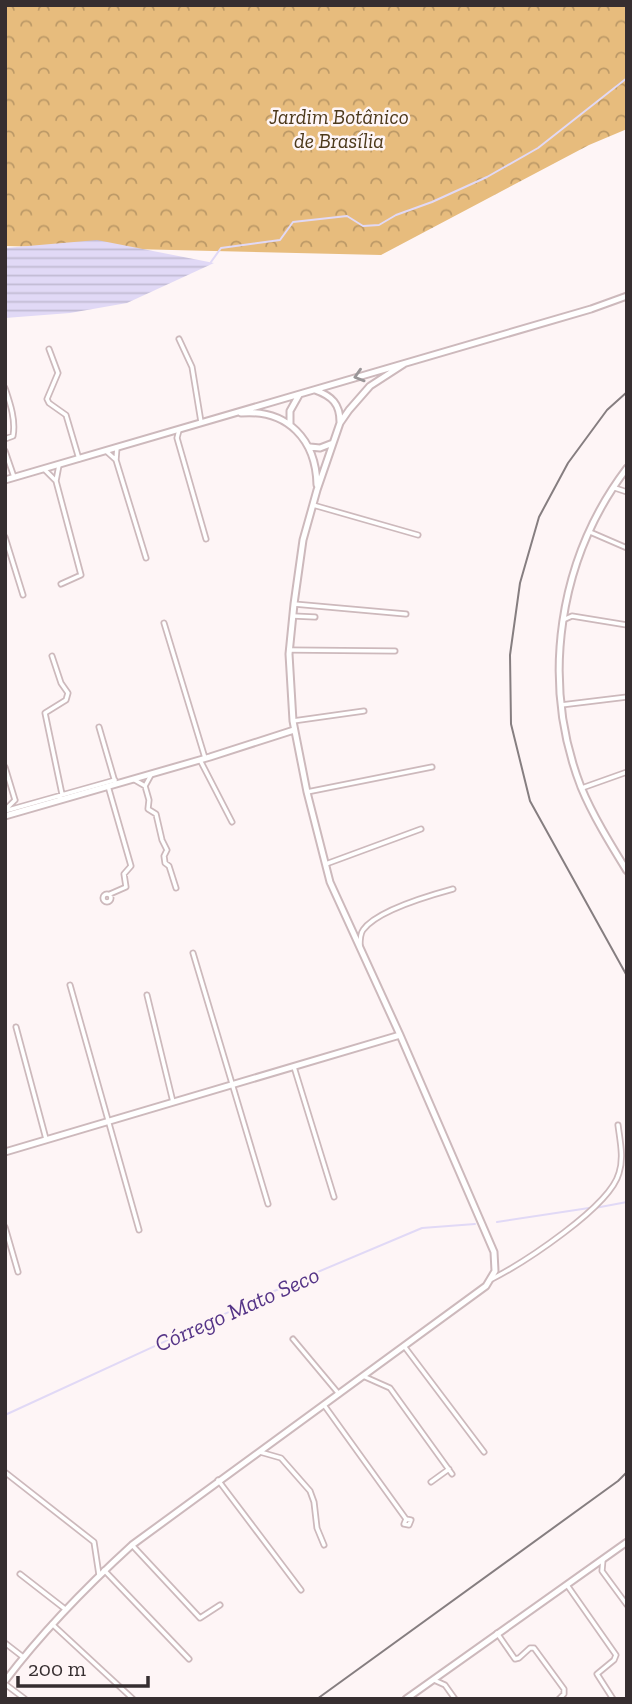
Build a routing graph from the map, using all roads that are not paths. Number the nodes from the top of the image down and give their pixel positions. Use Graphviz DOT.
graph roads {
  1 [pos="627,296"];
  2 [pos="179,339"];
  3 [pos="49,349"];
  4 [pos="404,364"];
  5 [pos="5,387"];
  6 [pos="315,390"];
  7 [pos="301,393"];
  8 [pos="231,414"];
  9 [pos="201,422"];
  10 [pos="340,423"];
  11 [pos="290,425"];
  12 [pos="180,429"];
  13 [pos="169,432"];
  14 [pos="177,438"];
  15 [pos="5,439"];
  16 [pos="333,442"];
  17 [pos="117,447"];
  18 [pos="310,447"];
  19 [pos="5,451"];
  20 [pos="106,451"];
  21 [pos="79,459"];
  22 [pos="116,460"];
  23 [pos="59,465"];
  24 [pos="627,468"];
  25 [pos="44,469"];
  26 [pos="14,477"];
  27 [pos="5,480"];
  28 [pos="56,481"];
  29 [pos="613,487"];
  30 [pos="317,491"];
  31 [pos="627,492"];
  32 [pos="313,505"];
  33 [pos="588,530"];
  34 [pos="418,535"];
  35 [pos="5,537"];
  36 [pos="206,539"];
  37 [pos="627,548"];
  38 [pos="146,558"];
  39 [pos="61,584"];
  40 [pos="23,595"];
  41 [pos="293,604"];
  42 [pos="565,610"];
  43 [pos="406,614"];
  44 [pos="292,616"];
  45 [pos="572,616"];
  46 [pos="315,617"];
  47 [pos="563,620"];
  48 [pos="164,623"];
  49 [pos="627,625"];
  50 [pos="289,650"];
  51 [pos="395,652"];
  52 [pos="52,656"];
  53 [pos="627,697"];
  54 [pos="561,705"];
  55 [pos="364,711"];
  56 [pos="293,721"];
  57 [pos="99,727"];
  58 [pos="294,730"];
  59 [pos="205,758"];
  60 [pos="206,766"];
  61 [pos="5,767"];
  62 [pos="432,767"];
  63 [pos="627,772"];
  64 [pos="152,774"];
  65 [pos="132,779"];
  66 [pos="115,782"];
  67 [pos="145,786"];
  68 [pos="105,788"];
  69 [pos="582,788"];
  70 [pos="307,792"];
  71 [pos="63,797"];
  72 [pos="15,800"];
  73 [pos="29,804"];
  74 [pos="37,807"];
  75 [pos="5,812"];
  76 [pos="232,822"];
  77 [pos="421,829"];
  78 [pos="324,865"];
  79 [pos="627,871"];
  80 [pos="176,888"];
  81 [pos="453,889"];
  82 [pos="110,894"];
  83 [pos="351,928"];
  84 [pos="363,930"];
  85 [pos="360,946"];
  86 [pos="193,953"];
  87 [pos="70,985"];
  88 [pos="147,995"];
  89 [pos="16,1027"];
  90 [pos="400,1035"];
  91 [pos="294,1067"];
  92 [pos="232,1085"];
  93 [pos="173,1101"];
  94 [pos="117,1118"];
  95 [pos="107,1120"];
  96 [pos="618,1125"];
  97 [pos="111,1135"];
  98 [pos="46,1139"];
  99 [pos="5,1152"];
  100 [pos="334,1197"];
  101 [pos="268,1203"];
  102 [pos="5,1227"];
  103 [pos="139,1230"];
  104 [pos="18,1272"];
  105 [pos="492,1279"];
  106 [pos="293,1339"];
  107 [pos="404,1346"];
  108 [pos="363,1376"];
  109 [pos="339,1394"];
  110 [pos="324,1405"];
  111 [pos="258,1452"];
  112 [pos="484,1452"];
  113 [pos="449,1469"];
  114 [pos="6,1473"];
  115 [pos="452,1474"];
  116 [pos="218,1480"];
  117 [pos="431,1482"];
  118 [pos="406,1519"];
  119 [pos="627,1542"];
  120 [pos="132,1545"];
  121 [pos="324,1545"];
  122 [pos="604,1558"];
  123 [pos="588,1569"];
  124 [pos="104,1570"];
  125 [pos="602,1571"];
  126 [pos="20,1574"];
  127 [pos="99,1576"];
  128 [pos="566,1584"];
  129 [pos="301,1590"];
  130 [pos="220,1605"];
  131 [pos="627,1605"];
  132 [pos="65,1609"];
  133 [pos="52,1623"];
  134 [pos="497,1633"];
  135 [pos="5,1643"];
  136 [pos="23,1657"];
  137 [pos="189,1659"];
  138 [pos="446,1670"];
  139 [pos="433,1679"];
  140 [pos="5,1682"];
  141 [pos="445,1685"];
  142 [pos="25,1699"];
  143 [pos="133,1699"];
  144 [pos="406,1699"];
  145 [pos="455,1699"];
  146 [pos="559,1699"];
  147 [pos="613,1699"];
  1 -- 4 [label="street"];
  2 -- 9 [label="street"];
  3 -- 21 [label="street"];
  4 -- 6 [label="street, one-way"];
  4 -- 10 [label="street"];
  5 -- 15 [label="street"];
  6 -- 7 [label="street"];
  6 -- 10 [label="street"];
  7 -- 8 [label="street"];
  7 -- 11 [label="street"];
  8 -- 9 [label="street"];
  8 -- 11 [label="street"];
  9 -- 12 [label="street"];
  10 -- 16 [label="street"];
  11 -- 18 [label="street"];
  12 -- 13 [label="street"];
  12 -- 14 [label="street"];
  13 -- 14 [label="street"];
  13 -- 17 [label="street"];
  14 -- 36 [label="street"];
  16 -- 18 [label="street"];
  16 -- 30 [label="street"];
  17 -- 20 [label="street"];
  17 -- 22 [label="street"];
  18 -- 30 [label="street"];
  19 -- 26 [label="street"];
  20 -- 21 [label="street"];
  20 -- 22 [label="street"];
  21 -- 23 [label="street"];
  22 -- 38 [label="street"];
  23 -- 25 [label="street"];
  23 -- 28 [label="street"];
  24 -- 29 [label="street"];
  25 -- 26 [label="street"];
  25 -- 28 [label="street"];
  26 -- 27 [label="street"];
  28 -- 39 [label="street"];
  29 -- 31 [label="street"];
  29 -- 33 [label="street"];
  30 -- 32 [label="street"];
  32 -- 34 [label="street"];
  32 -- 41 [label="street"];
  33 -- 37 [label="street"];
  33 -- 42 [label="street"];
  35 -- 40 [label="street"];
  41 -- 43 [label="street"];
  41 -- 44 [label="street"];
  42 -- 45 [label="street"];
  42 -- 47 [label="street"];
  44 -- 46 [label="street"];
  44 -- 50 [label="street"];
  45 -- 47 [label="street"];
  45 -- 49 [label="street"];
  47 -- 54 [label="street"];
  48 -- 59 [label="street"];
  50 -- 51 [label="street"];
  50 -- 56 [label="street"];
  52 -- 71 [label="street"];
  53 -- 54 [label="street"];
  54 -- 69 [label="street"];
  55 -- 56 [label="street"];
  56 -- 58 [label="street"];
  57 -- 66 [label="street"];
  58 -- 59 [label="street"];
  58 -- 70 [label="street"];
  59 -- 60 [label="street"];
  59 -- 60 [label="street"];
  59 -- 64 [label="street"];
  60 -- 76 [label="street"];
  61 -- 72 [label="street"];
  62 -- 70 [label="street"];
  63 -- 69 [label="street"];
  64 -- 65 [label="street"];
  64 -- 67 [label="street"];
  65 -- 66 [label="street"];
  65 -- 67 [label="street"];
  66 -- 68 [label="street"];
  66 -- 71 [label="street"];
  67 -- 80 [label="street"];
  68 -- 71 [label="street"];
  68 -- 82 [label="street"];
  69 -- 79 [label="street"];
  70 -- 78 [label="street"];
  71 -- 73 [label="street"];
  71 -- 74 [label="street"];
  72 -- 73 [label="street"];
  72 -- 75 [label="street"];
  73 -- 74 [label="street"];
  73 -- 75 [label="street"];
  74 -- 75 [label="street"];
  77 -- 78 [label="street"];
  78 -- 83 [label="street"];
  81 -- 84 [label="street"];
  83 -- 84 [label="street"];
  83 -- 85 [label="street"];
  84 -- 85 [label="street"];
  85 -- 90 [label="street"];
  86 -- 92 [label="street"];
  87 -- 95 [label="street"];
  88 -- 93 [label="street"];
  89 -- 98 [label="street"];
  90 -- 91 [label="street"];
  90 -- 105 [label="street"];
  91 -- 92 [label="street"];
  91 -- 100 [label="street"];
  92 -- 93 [label="street"];
  92 -- 101 [label="street"];
  93 -- 94 [label="street"];
  94 -- 95 [label="street"];
  94 -- 97 [label="street"];
  95 -- 97 [label="street"];
  95 -- 98 [label="street"];
  96 -- 105 [label="street"];
  97 -- 103 [label="street"];
  98 -- 99 [label="street"];
  102 -- 104 [label="street"];
  105 -- 107 [label="street"];
  106 -- 109 [label="street"];
  107 -- 108 [label="street"];
  107 -- 112 [label="street"];
  108 -- 109 [label="street"];
  108 -- 113 [label="street"];
  109 -- 110 [label="street"];
  110 -- 111 [label="street"];
  110 -- 118 [label="street"];
  111 -- 116 [label="street"];
  111 -- 121 [label="street"];
  113 -- 115 [label="street"];
  113 -- 117 [label="street"];
  114 -- 127 [label="street"];
  116 -- 120 [label="street"];
  116 -- 129 [label="street"];
  119 -- 122 [label="street"];
  120 -- 124 [label="street"];
  120 -- 130 [label="street"];
  122 -- 123 [label="street"];
  122 -- 125 [label="street"];
  123 -- 125 [label="street"];
  123 -- 128 [label="street"];
  124 -- 127 [label="street"];
  124 -- 137 [label="street"];
  125 -- 131 [label="street"];
  126 -- 132 [label="street"];
  127 -- 132 [label="street"];
  128 -- 134 [label="street"];
  128 -- 147 [label="street"];
  132 -- 133 [label="street"];
  133 -- 136 [label="street"];
  133 -- 143 [label="street"];
  134 -- 138 [label="street"];
  134 -- 146 [label="street"];
  135 -- 136 [label="street"];
  136 -- 140 [label="street"];
  138 -- 139 [label="street"];
  138 -- 141 [label="street"];
  139 -- 141 [label="street"];
  139 -- 144 [label="street"];
  140 -- 142 [label="street"];
  141 -- 145 [label="street"];
}
